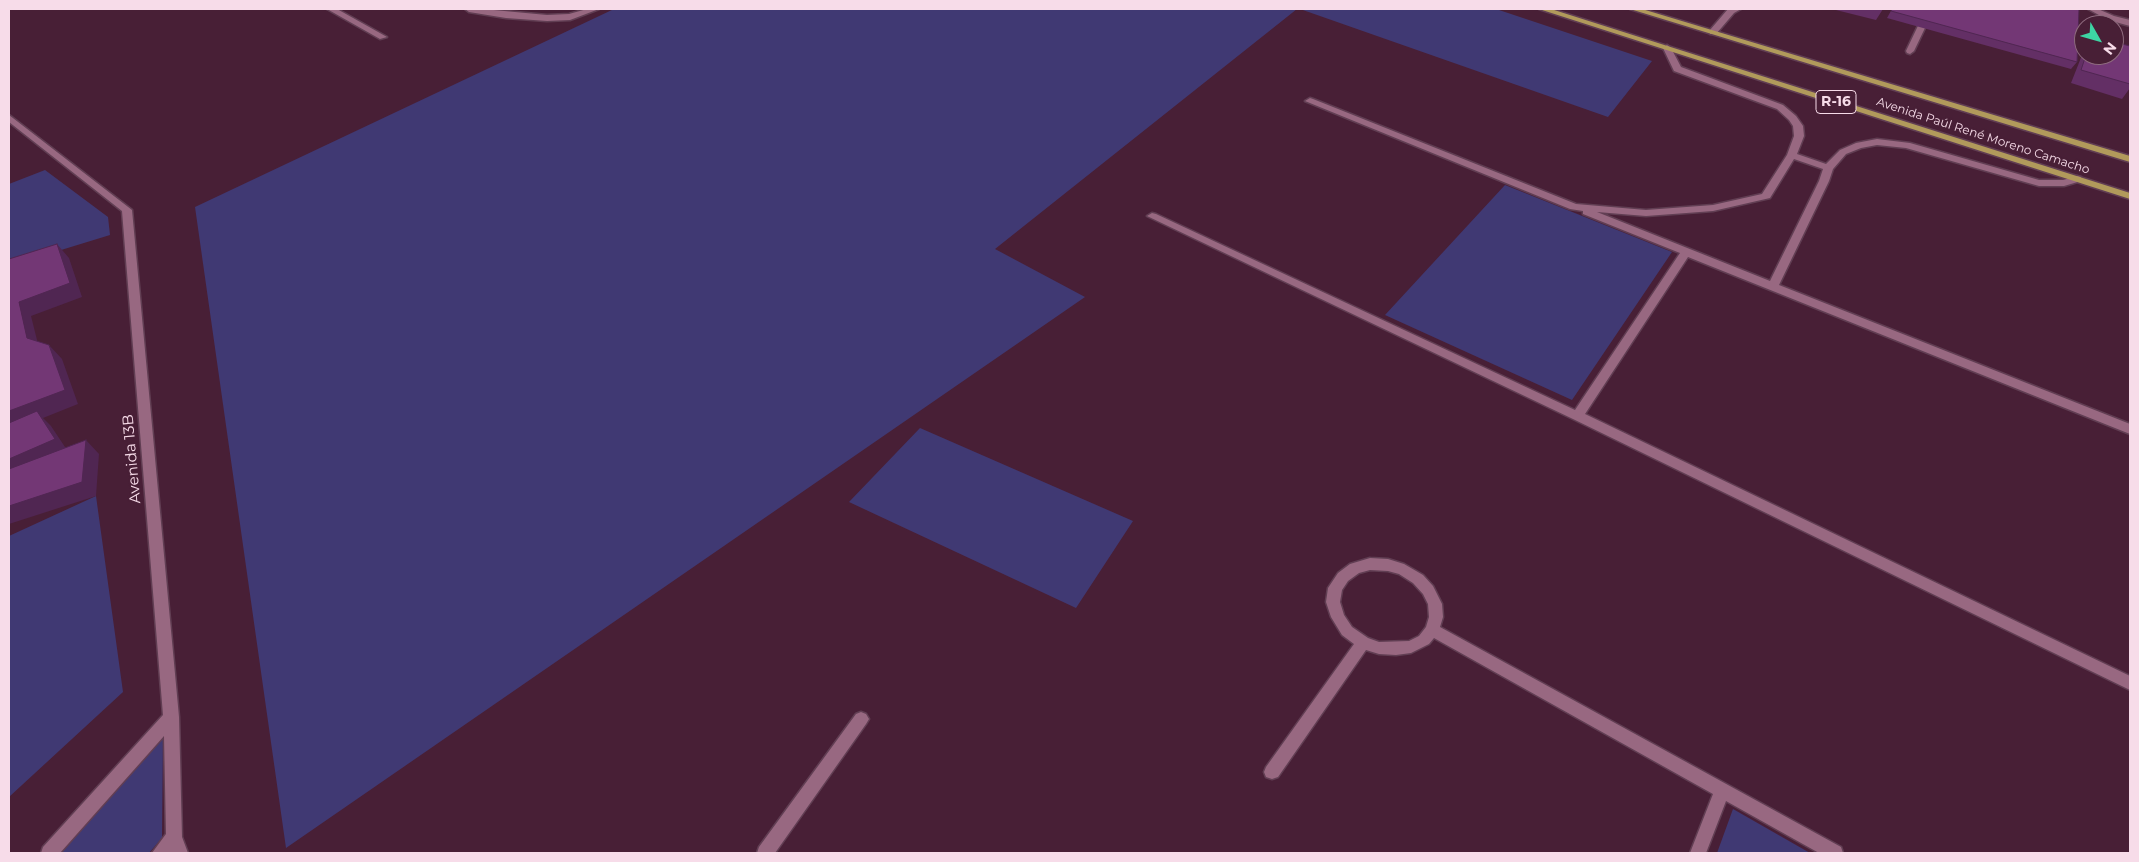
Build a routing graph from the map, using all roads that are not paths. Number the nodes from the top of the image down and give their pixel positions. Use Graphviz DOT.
graph roads {
  1 [pos="331,9"];
  2 [pos="468,9"];
  3 [pos="519,9"];
  4 [pos="595,9"];
  5 [pos="1543,9"];
  6 [pos="1634,9"];
  7 [pos="1737,9"];
  8 [pos="1930,9"];
  9 [pos="2092,9"];
  10 [pos="506,15"];
  11 [pos="2130,23"];
  12 [pos="1713,32"];
  13 [pos="383,37"];
  14 [pos="1667,48"];
  15 [pos="1910,51"];
  16 [pos="1310,101"];
  17 [pos="9,118"];
  18 [pos="1792,155"];
  19 [pos="2130,159"];
  20 [pos="1828,168"];
  21 [pos="2077,179"];
  22 [pos="2130,196"];
  23 [pos="1574,207"];
  24 [pos="1152,216"];
  25 [pos="1686,252"];
  26 [pos="1773,286"];
  27 [pos="1577,416"];
  28 [pos="2130,429"];
  29 [pos="1432,630"];
  30 [pos="1363,642"];
  31 [pos="2130,683"];
  32 [pos="171,717"];
  33 [pos="861,719"];
  34 [pos="1272,772"];
  35 [pos="1722,792"];
  36 [pos="174,837"];
  37 [pos="49,853"];
  38 [pos="160,853"];
  39 [pos="180,853"];
  40 [pos="765,853"];
  41 [pos="1698,853"];
  42 [pos="1835,853"];
  1 -- 13 [label="street"];
  2 -- 10 [label="street"];
  3 -- 10 [label="street"];
  4 -- 10 [label="street"];
  5 -- 14 [label="main road, Avenida Paúl René Moreno Camacho / R-16"];
  6 -- 12 [label="main road, Avenida Paúl René Moreno Camacho / R-16"];
  7 -- 12 [label="street"];
  8 -- 15 [label="street"];
  9 -- 11 [label="street"];
  12 -- 19 [label="main road, Avenida Paúl René Moreno Camacho / R-16"];
  14 -- 18 [label="street"];
  14 -- 21 [label="main road, Avenida Paúl René Moreno Camacho / R-16"];
  16 -- 23 [label="street"];
  17 -- 32 [label="street, Avenida 13B"];
  18 -- 20 [label="street"];
  18 -- 23 [label="street"];
  20 -- 21 [label="street"];
  20 -- 26 [label="street"];
  21 -- 22 [label="main road, Avenida Paúl René Moreno Camacho / R-16"];
  23 -- 25 [label="street"];
  24 -- 27 [label="street"];
  25 -- 26 [label="street"];
  25 -- 27 [label="street"];
  26 -- 28 [label="street"];
  27 -- 31 [label="street"];
  29 -- 30 [label="street"];
  29 -- 30 [label="street"];
  29 -- 35 [label="street"];
  30 -- 34 [label="street"];
  32 -- 36 [label="street, Avenida 13B"];
  32 -- 37 [label="street"];
  33 -- 40 [label="street"];
  35 -- 41 [label="street"];
  35 -- 42 [label="street"];
  36 -- 38 [label="street"];
  36 -- 39 [label="street, Avenida 13B"];
}
